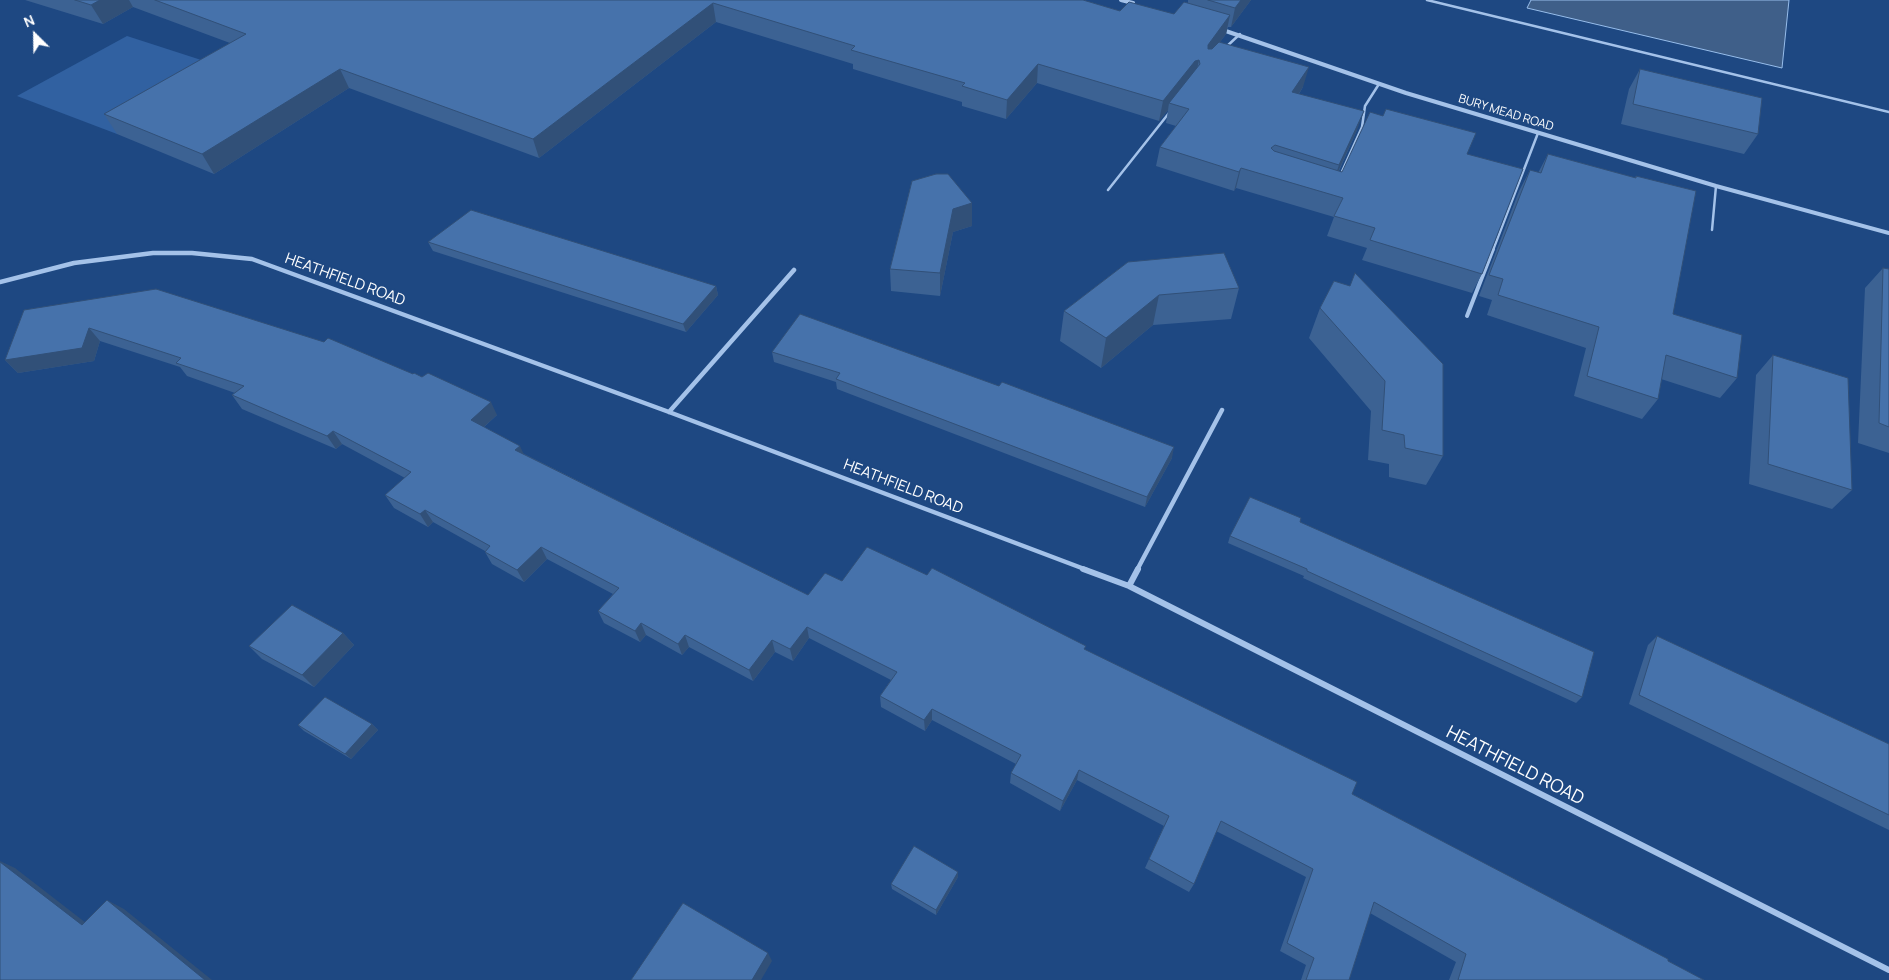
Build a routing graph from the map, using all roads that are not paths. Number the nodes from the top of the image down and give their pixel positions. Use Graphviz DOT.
graph roads {
  1 [pos="1121,0"];
  2 [pos="1427,0"];
  3 [pos="1138,4"];
  4 [pos="1211,26"];
  5 [pos="1240,34"];
  6 [pos="1220,53"];
  7 [pos="1379,84"];
  8 [pos="1889,112"];
  9 [pos="1169,113"];
  10 [pos="1538,133"];
  11 [pos="1338,180"];
  12 [pos="1716,186"];
  13 [pos="1108,190"];
  14 [pos="1712,230"];
  15 [pos="1889,233"];
  16 [pos="794,270"];
  17 [pos="0,282"];
  18 [pos="1467,316"];
  19 [pos="1222,410"];
  20 [pos="669,412"];
  21 [pos="1129,586"];
  22 [pos="1889,970"];
  1 -- 3 [label="street"];
  2 -- 8 [label="lane"];
  4 -- 5 [label="street, BURY MEAD ROAD"];
  5 -- 6 [label="lane"];
  5 -- 7 [label="street, BURY MEAD ROAD"];
  7 -- 10 [label="street, BURY MEAD ROAD"];
  7 -- 11 [label="lane"];
  9 -- 13 [label="lane"];
  10 -- 12 [label="street, BURY MEAD ROAD"];
  10 -- 18 [label="lane"];
  12 -- 14 [label="lane"];
  12 -- 15 [label="street, BURY MEAD ROAD"];
  16 -- 20 [label="street"];
  17 -- 20 [label="street, HEATHFIELD ROAD"];
  19 -- 21 [label="street"];
  20 -- 21 [label="street, HEATHFIELD ROAD"];
  21 -- 22 [label="street, HEATHFIELD ROAD"];
}
